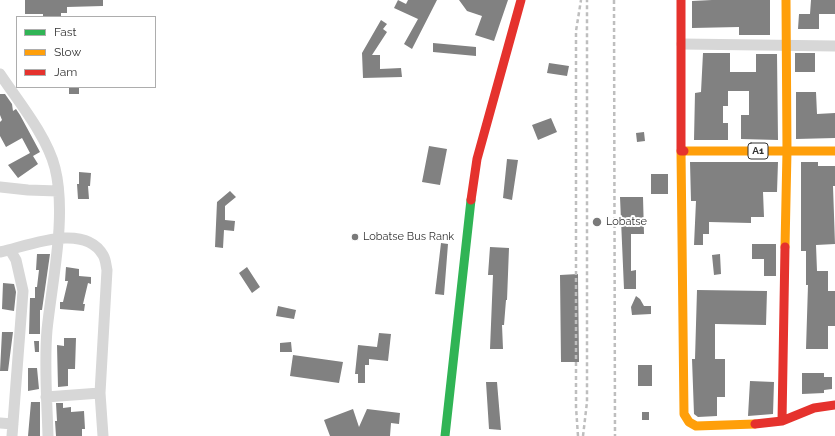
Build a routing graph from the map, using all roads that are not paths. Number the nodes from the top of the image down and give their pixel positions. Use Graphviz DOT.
graph roads {
  1 [pos="521,0"];
  2 [pos="681,0"];
  3 [pos="786,0"];
  4 [pos="682,44"];
  5 [pos="786,46"];
  6 [pos="835,46"];
  7 [pos="0,74"];
  8 [pos="681,151"];
  9 [pos="787,151"];
  10 [pos="835,151"];
  11 [pos="0,186"];
  12 [pos="58,191"];
  13 [pos="58,237"];
  14 [pos="5,251"];
  15 [pos="100,393"];
  16 [pos="46,397"];
  17 [pos="835,405"];
  18 [pos="782,420"];
  19 [pos="0,422"];
  20 [pos="13,424"];
  21 [pos="12,436"];
  22 [pos="48,436"];
  23 [pos="103,436"];
  24 [pos="446,436"];
  1 -- 24 [label="main road"];
  2 -- 4 [label="main road"];
  3 -- 5 [label="main road"];
  4 -- 5 [label="street"];
  4 -- 8 [label="main road"];
  5 -- 6 [label="street"];
  5 -- 9 [label="main road"];
  7 -- 12 [label="street"];
  8 -- 9 [label="main road, A1"];
  8 -- 18 [label="main road"];
  9 -- 10 [label="main road, A1"];
  9 -- 18 [label="main road"];
  11 -- 12 [label="street"];
  12 -- 13 [label="street"];
  13 -- 14 [label="street"];
  13 -- 15 [label="street"];
  13 -- 16 [label="street"];
  14 -- 20 [label="street"];
  15 -- 16 [label="street"];
  15 -- 23 [label="street"];
  16 -- 22 [label="street"];
  17 -- 18 [label="main road"];
  19 -- 20 [label="street"];
  20 -- 21 [label="street"];
}
